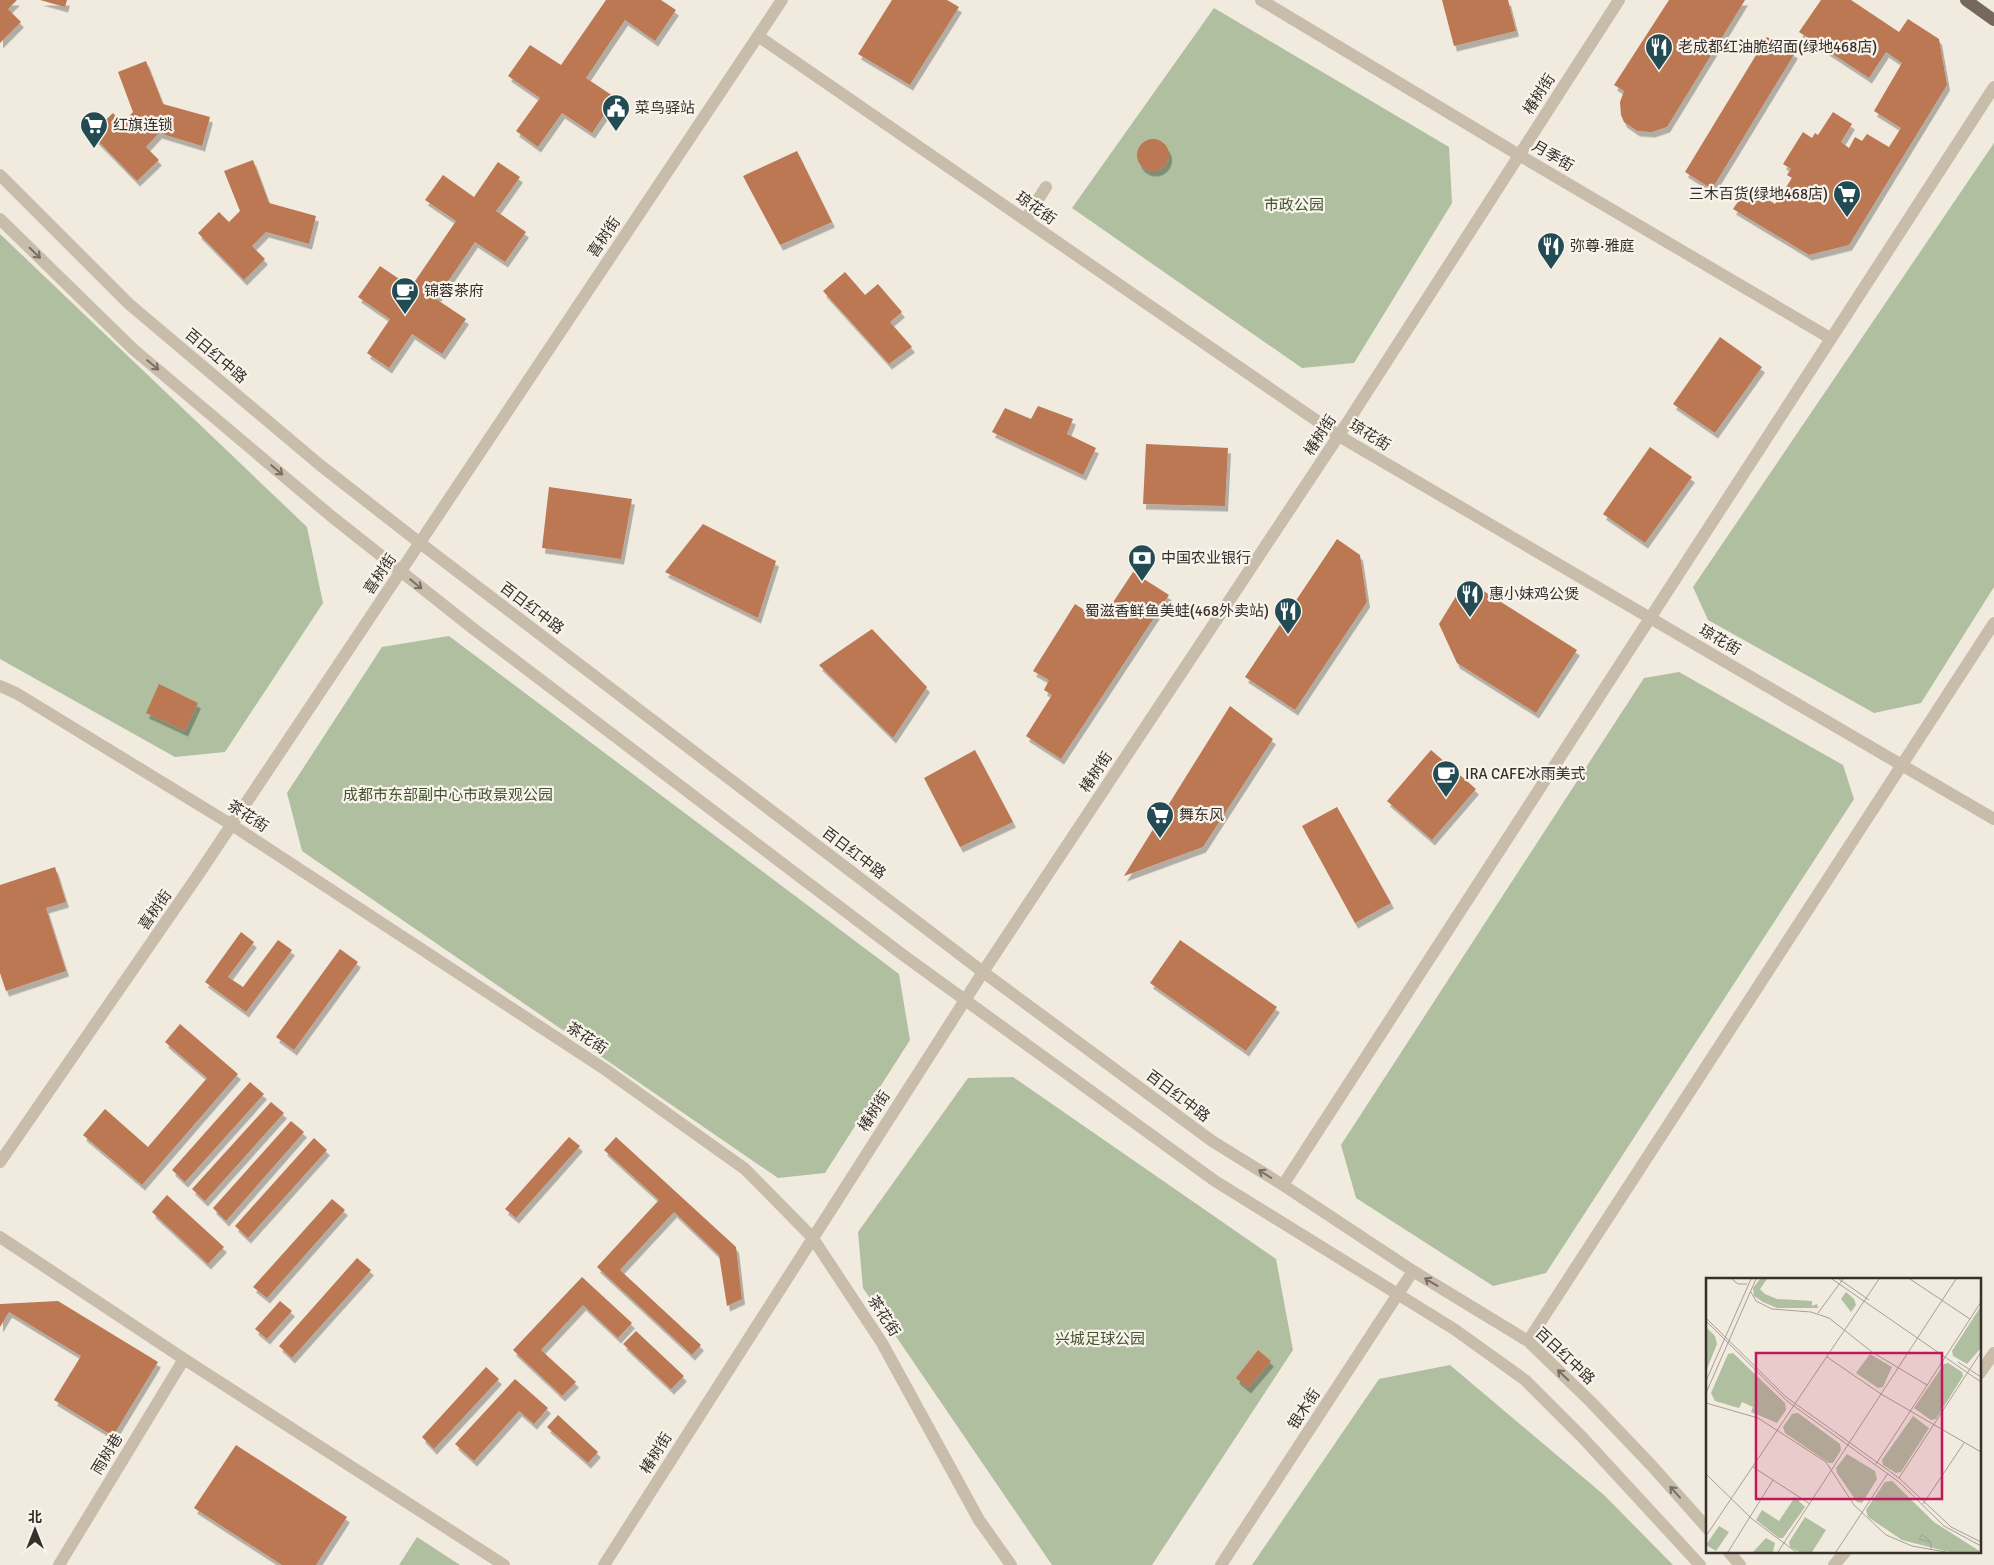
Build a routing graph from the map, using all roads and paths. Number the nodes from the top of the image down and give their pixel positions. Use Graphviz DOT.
graph roads {
  1 [pos="782,0"];
  2 [pos="1261,0"];
  3 [pos="1619,0"];
  4 [pos="1966,0"];
  5 [pos="1994,20"];
  6 [pos="758,36"];
  7 [pos="1994,87"];
  8 [pos="1519,155"];
  9 [pos="0,175"];
  10 [pos="1046,187"];
  11 [pos="0,219"];
  12 [pos="1025,220"];
  13 [pos="1830,338"];
  14 [pos="1339,436"];
  15 [pos="420,542"];
  16 [pos="401,571"];
  17 [pos="1651,618"];
  18 [pos="1994,623"];
  19 [pos="0,686"];
  20 [pos="1902,765"];
  21 [pos="1994,819"];
  22 [pos="232,824"];
  23 [pos="983,972"];
  24 [pos="966,1000"];
  25 [pos="0,1162"];
  26 [pos="1283,1185"];
  27 [pos="0,1237"];
  28 [pos="812,1237"];
  29 [pos="1413,1271"];
  30 [pos="1398,1294"];
  31 [pos="1528,1341"];
  32 [pos="1994,1352"];
  33 [pos="184,1359"];
  34 [pos="1982,1370"];
  35 [pos="1706,1527"];
  36 [pos="1729,1552"];
  37 [pos="1845,1552"];
  38 [pos="59,1565"];
  39 [pos="504,1565"];
  40 [pos="604,1565"];
  41 [pos="1011,1565"];
  42 [pos="1221,1565"];
  43 [pos="1700,1565"];
  44 [pos="1740,1565"];
  45 [pos="1834,1565"];
  1 -- 6 [label="street, 喜树街"];
  2 -- 8 [label="street, 月季街"];
  3 -- 8 [label="street, 椿树街"];
  4 -- 5 [label="main road"];
  6 -- 12 [label="street, 琼花街"];
  6 -- 15 [label="street, 喜树街"];
  7 -- 13 [label="street"];
  8 -- 13 [label="street, 月季街"];
  8 -- 14 [label="street, 椿树街"];
  9 -- 15 [label="street, 百日红中路"];
  10 -- 12 [label="street"];
  11 -- 16 [label="street, one-way"];
  12 -- 14 [label="street, 琼花街"];
  13 -- 17 [label="street"];
  14 -- 17 [label="street, 琼花街"];
  14 -- 23 [label="street, 椿树街"];
  15 -- 16 [label="street, 喜树街"];
  15 -- 23 [label="street, 百日红中路"];
  16 -- 22 [label="street, 喜树街"];
  16 -- 24 [label="street, one-way"];
  17 -- 20 [label="street, 琼花街"];
  17 -- 26 [label="street"];
  18 -- 20 [label="street"];
  19 -- 22 [label="street, 茶花街"];
  20 -- 21 [label="street, 琼花街"];
  20 -- 31 [label="street"];
  22 -- 25 [label="street, 喜树街"];
  22 -- 28 [label="street, 茶花街"];
  23 -- 24 [label="street, 椿树街"];
  26 -- 23 [label="street, 百日红中路, one-way"];
  24 -- 28 [label="street, 椿树街"];
  24 -- 30 [label="street"];
  26 -- 29 [label="street, 百日红中路"];
  27 -- 33 [label="street"];
  28 -- 40 [label="street, 椿树街"];
  28 -- 41 [label="street, 茶花街"];
  29 -- 30 [label="street, 银木街"];
  31 -- 29 [label="street, 百日红中路, one-way"];
  30 -- 42 [label="street, 银木街"];
  30 -- 43 [label="street"];
  35 -- 31 [label="street, 百日红中路, one-way"];
  32 -- 34 [label="street"];
  33 -- 38 [label="street, 雨树巷"];
  33 -- 39 [label="street"];
  36 -- 44 [label="street"];
  37 -- 45 [label="street"];
}
